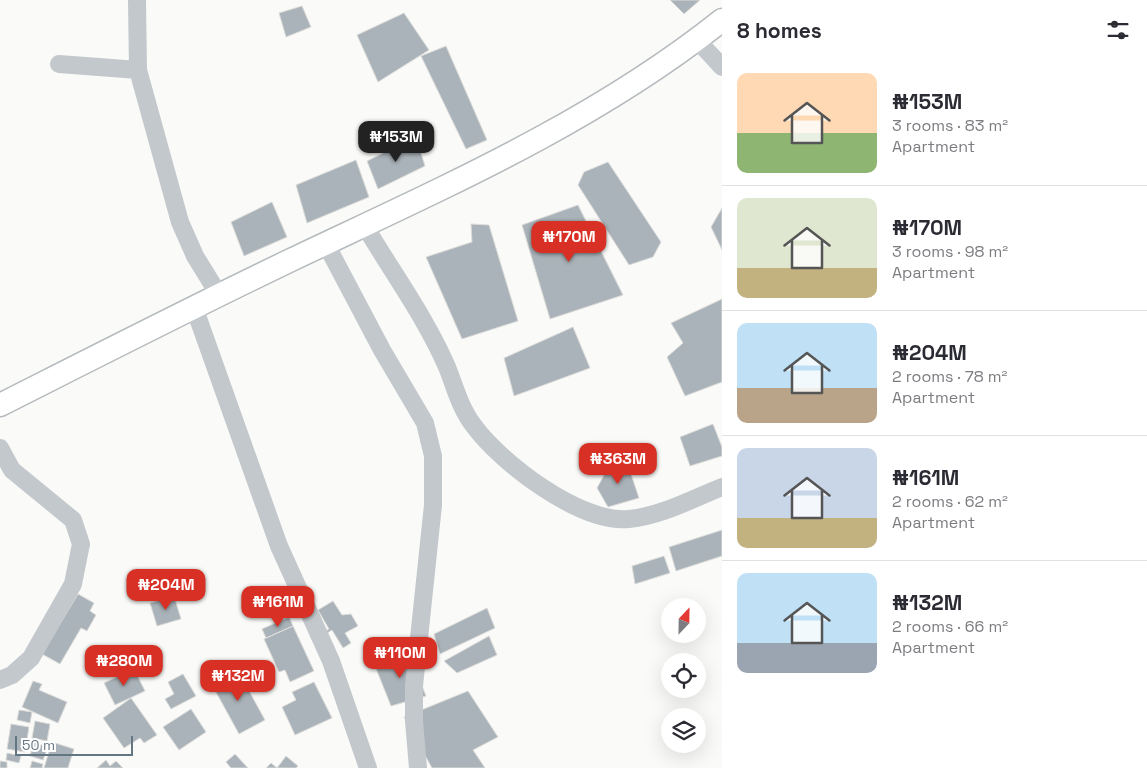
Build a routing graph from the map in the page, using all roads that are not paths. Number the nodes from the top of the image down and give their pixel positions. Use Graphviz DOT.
graph roads {
  1 [pos="137,0"];
  2 [pos="722,20"];
  3 [pos="697,40"];
  4 [pos="59,64"];
  5 [pos="722,67"];
  6 [pos="138,70"];
  7 [pos="365,226"];
  8 [pos="326,244"];
  9 [pos="219,295"];
  10 [pos="194,307"];
  11 [pos="0,405"];
  12 [pos="0,448"];
  13 [pos="722,487"];
  14 [pos="0,680"];
  15 [pos="368,768"];
  16 [pos="418,768"];
  1 -- 6 [label="street"];
  2 -- 3 [label="main road"];
  3 -- 5 [label="street"];
  3 -- 7 [label="main road"];
  4 -- 6 [label="street"];
  6 -- 9 [label="street"];
  7 -- 8 [label="main road"];
  7 -- 13 [label="street"];
  8 -- 9 [label="main road"];
  8 -- 16 [label="street"];
  9 -- 10 [label="main road"];
  10 -- 11 [label="main road"];
  10 -- 15 [label="street"];
  12 -- 14 [label="street"];
}
